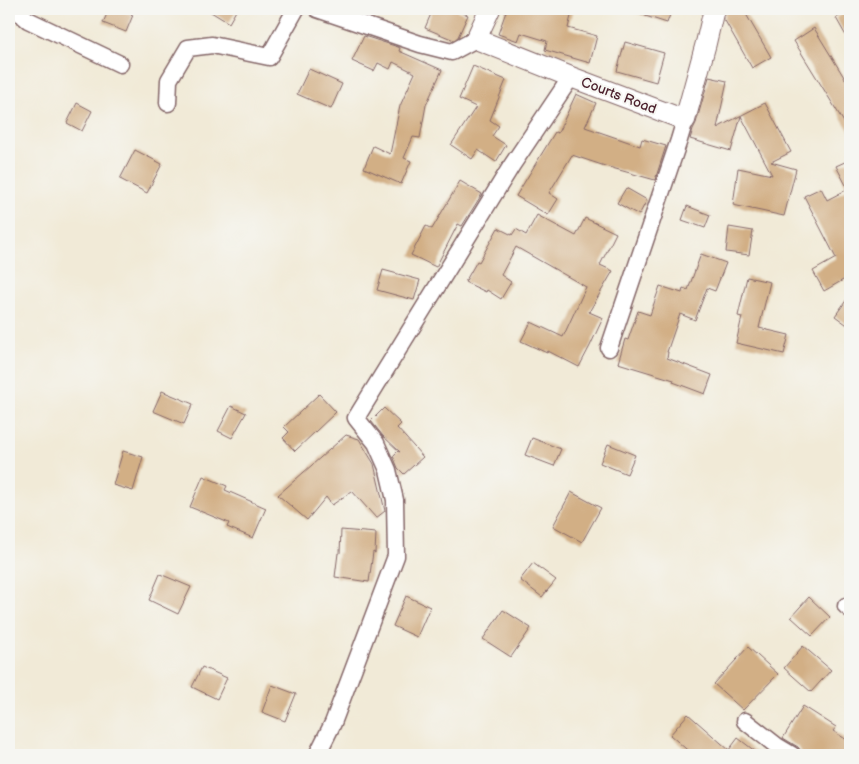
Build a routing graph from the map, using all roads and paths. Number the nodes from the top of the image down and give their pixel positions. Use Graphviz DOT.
graph roads {
  1 [pos="15,9"];
  2 [pos="296,9"];
  3 [pos="316,9"];
  4 [pos="490,9"];
  5 [pos="714,9"];
  6 [pos="476,39"];
  7 [pos="120,64"];
  8 [pos="571,76"];
  9 [pos="168,103"];
  10 [pos="685,120"];
  11 [pos="608,348"];
  12 [pos="746,721"];
  13 [pos="317,755"];
  14 [pos="792,755"];
  1 -- 7 [label="street"];
  2 -- 9 [label="street"];
  3 -- 6 [label="street"];
  4 -- 6 [label="street"];
  5 -- 10 [label="street"];
  6 -- 8 [label="street, Courts Road"];
  8 -- 10 [label="street, Courts Road"];
  8 -- 13 [label="street"];
  10 -- 11 [label="street"];
  12 -- 14 [label="street"];
}
